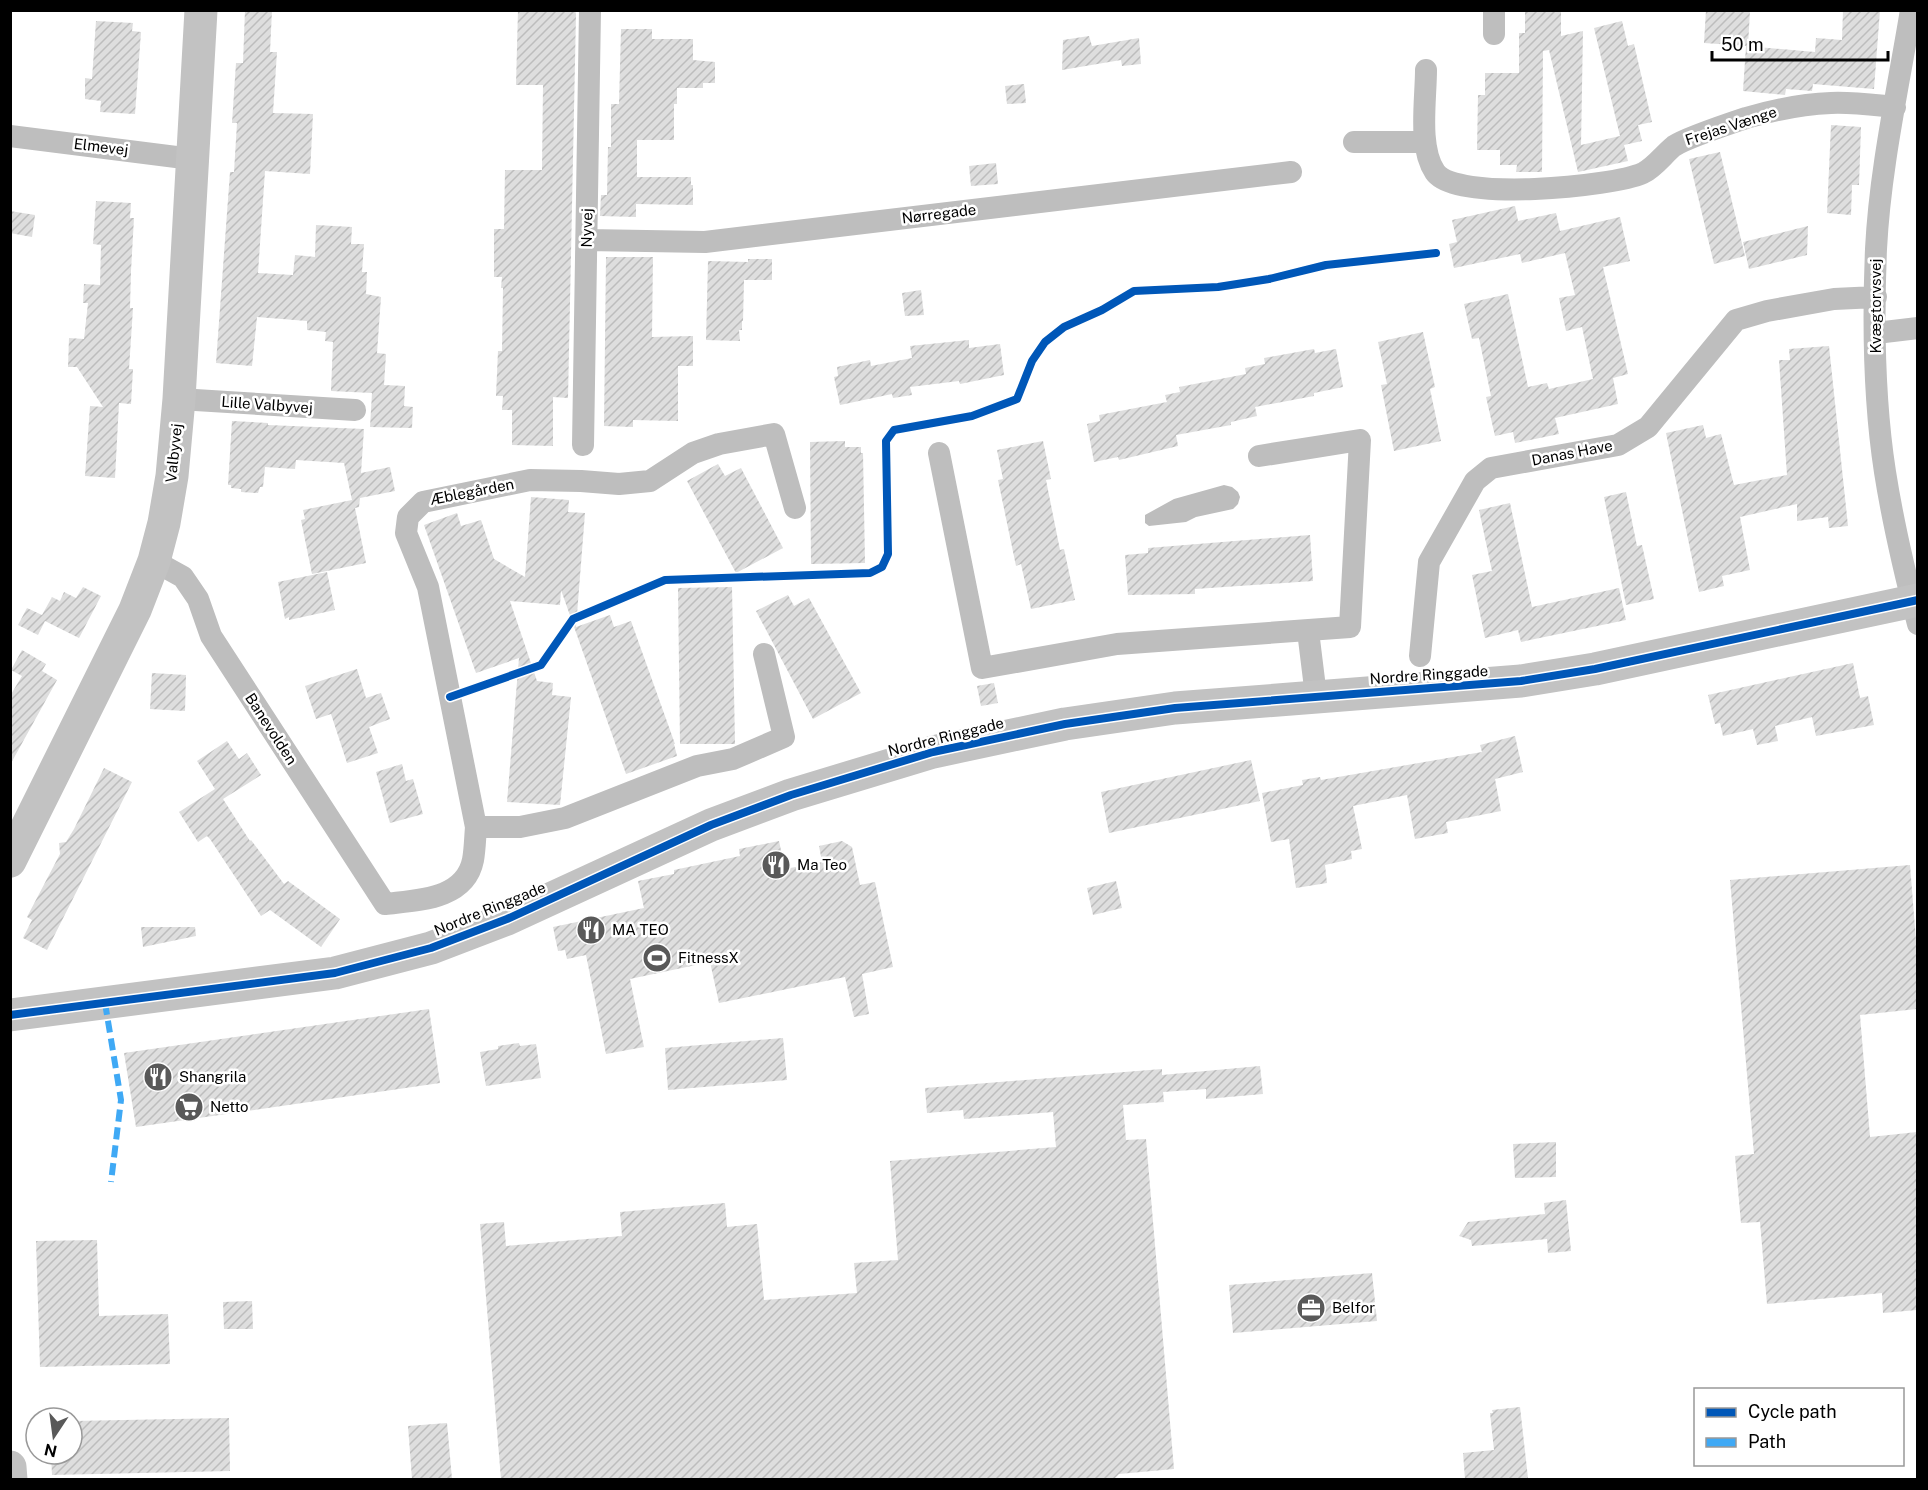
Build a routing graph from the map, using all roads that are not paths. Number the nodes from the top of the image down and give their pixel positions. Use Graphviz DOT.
graph roads {
  1 [pos="201,10"];
  2 [pos="590,10"];
  3 [pos="1494,10"];
  4 [pos="1911,10"];
  5 [pos="1494,34"];
  6 [pos="1426,70"];
  7 [pos="1895,107"];
  8 [pos="10,136"];
  9 [pos="1354,142"];
  10 [pos="1425,142"];
  11 [pos="192,159"];
  12 [pos="1291,172"];
  13 [pos="586,240"];
  14 [pos="1876,297"];
  15 [pos="1917,328"];
  16 [pos="1876,333"];
  17 [pos="179,399"];
  18 [pos="355,410"];
  19 [pos="583,445"];
  20 [pos="939,453"];
  21 [pos="1259,456"];
  22 [pos="795,508"];
  23 [pos="154,561"];
  24 [pos="1916,608"];
  25 [pos="1308,630"];
  26 [pos="764,654"];
  27 [pos="1420,656"];
  28 [pos="1316,696"];
  29 [pos="476,828"];
  30 [pos="10,861"];
  31 [pos="385,904"];
  32 [pos="10,1015"];
  33 [pos="10,1467"];
  34 [pos="11,1479"];
  1 -- 11 [label="street, Valbyvej"];
  2 -- 13 [label="street, Nyvej"];
  3 -- 5 [label="street"];
  4 -- 7 [label="street, Kvægtorvsvej"];
  6 -- 10 [label="street, Frejas Vænge"];
  7 -- 10 [label="street, Frejas Vænge"];
  7 -- 14 [label="street, Kvægtorvsvej"];
  8 -- 11 [label="street, Elmevej"];
  9 -- 10 [label="street"];
  11 -- 17 [label="street, Valbyvej"];
  12 -- 13 [label="street, Nørregade"];
  13 -- 19 [label="street, Nyvej"];
  14 -- 16 [label="street, Kvægtorvsvej"];
  14 -- 27 [label="street, Danas Have"];
  15 -- 16 [label="street"];
  16 -- 24 [label="street, Kvægtorvsvej"];
  17 -- 18 [label="street, Lille Valbyvej"];
  17 -- 23 [label="street, Valbyvej"];
  20 -- 25 [label="street"];
  21 -- 25 [label="street"];
  22 -- 29 [label="street, Æblegården"];
  23 -- 30 [label="street, Valbyvej"];
  23 -- 31 [label="street, Banevolden"];
  24 -- 28 [label="street, Nordre Ringgade"];
  25 -- 28 [label="street"];
  26 -- 29 [label="street"];
  28 -- 32 [label="street, Nordre Ringgade"];
  29 -- 31 [label="street, Æblegården"];
  33 -- 34 [label="street"];
}
